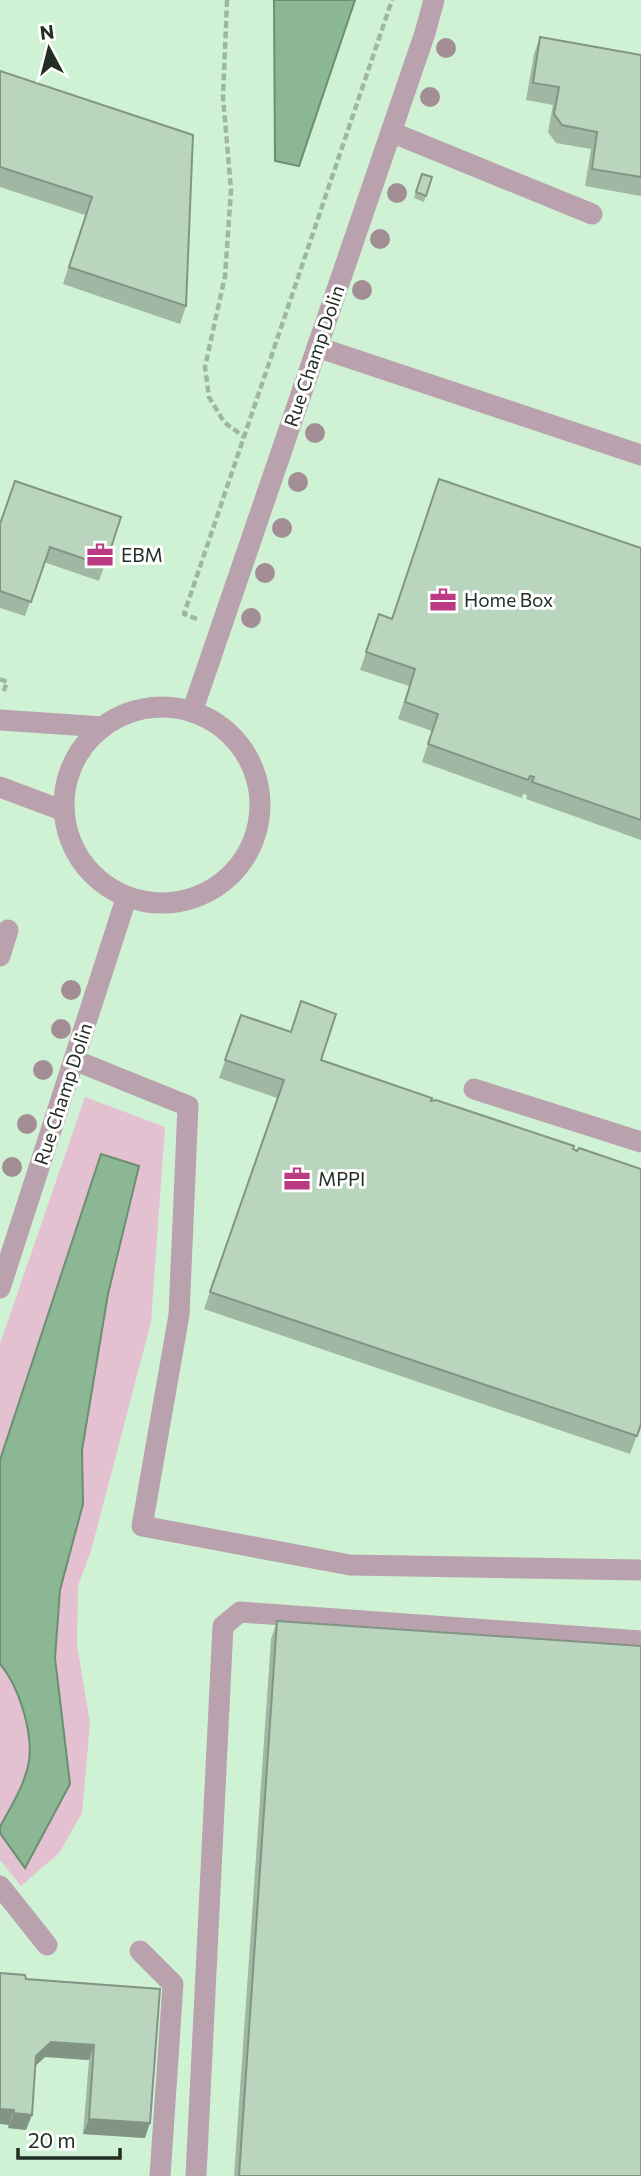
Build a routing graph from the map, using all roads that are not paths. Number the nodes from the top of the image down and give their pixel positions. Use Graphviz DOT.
graph roads {
  1 [pos="434,0"];
  2 [pos="391,132"];
  3 [pos="592,214"];
  4 [pos="317,347"];
  5 [pos="641,455"];
  6 [pos="192,712"];
  7 [pos="0,720"];
  8 [pos="103,727"];
  9 [pos="0,787"];
  10 [pos="64,811"];
  11 [pos="126,899"];
  12 [pos="8,930"];
  13 [pos="0,956"];
  14 [pos="74,1060"];
  15 [pos="474,1089"];
  16 [pos="641,1142"];
  17 [pos="0,1288"];
  18 [pos="641,1570"];
  19 [pos="641,1641"];
  20 [pos="0,1886"];
  21 [pos="47,1945"];
  22 [pos="140,1951"];
  23 [pos="160,2176"];
  24 [pos="196,2176"];
  1 -- 2 [label="street, Rue Champ Dolin"];
  2 -- 3 [label="street"];
  2 -- 4 [label="street, Rue Champ Dolin"];
  4 -- 5 [label="street"];
  4 -- 6 [label="street, Rue Champ Dolin"];
  6 -- 8 [label="street"];
  6 -- 11 [label="street"];
  7 -- 8 [label="street"];
  8 -- 10 [label="street"];
  9 -- 10 [label="street"];
  10 -- 11 [label="street"];
  11 -- 14 [label="street, Rue Champ Dolin"];
  12 -- 13 [label="street"];
  14 -- 17 [label="street, Rue Champ Dolin"];
  14 -- 18 [label="street"];
  15 -- 16 [label="street"];
  19 -- 24 [label="street"];
  20 -- 21 [label="street"];
  22 -- 23 [label="street"];
}
